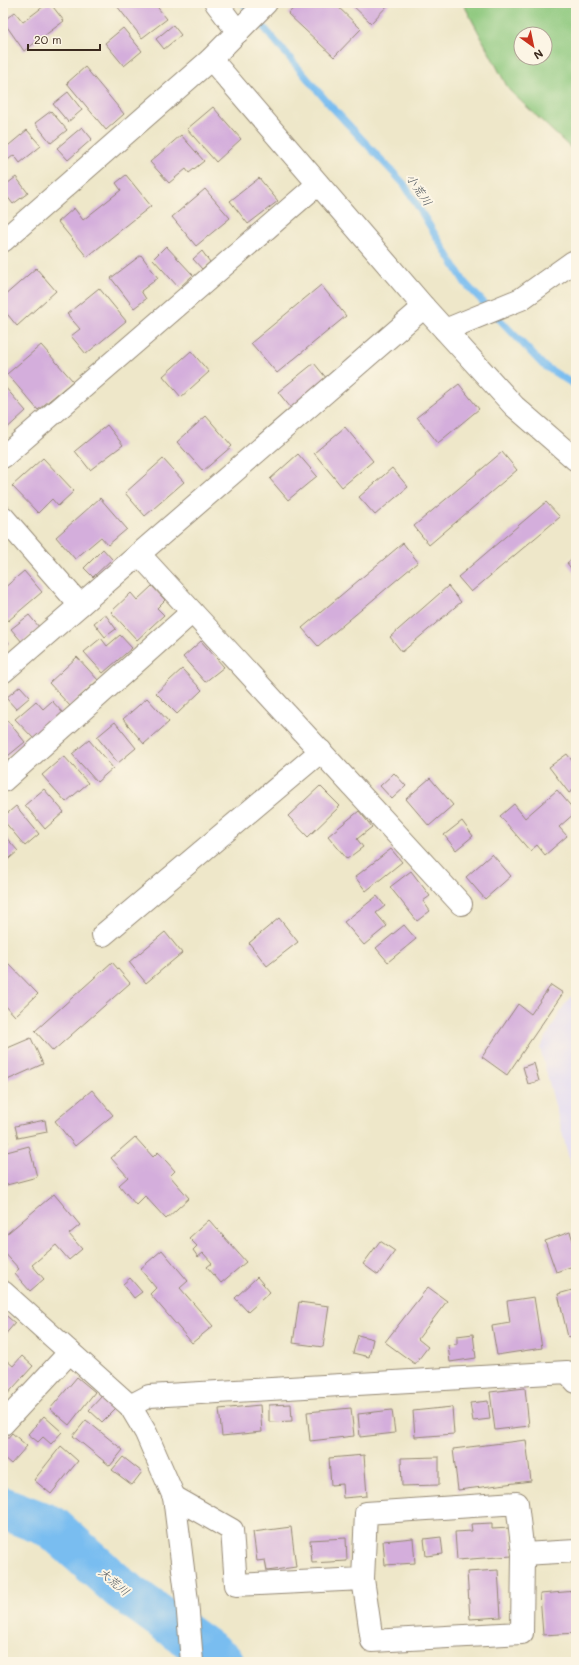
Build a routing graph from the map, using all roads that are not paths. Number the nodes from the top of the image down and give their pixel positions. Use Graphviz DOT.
graph roads {
  1 [pos="216,3"];
  2 [pos="266,3"];
  3 [pos="241,28"];
  4 [pos="210,59"];
  5 [pos="318,184"];
  6 [pos="3,241"];
  7 [pos="576,262"];
  8 [pos="424,307"];
  9 [pos="445,330"];
  10 [pos="3,457"];
  11 [pos="576,460"];
  12 [pos="3,517"];
  13 [pos="139,554"];
  14 [pos="80,604"];
  15 [pos="192,612"];
  16 [pos="3,672"];
  17 [pos="321,752"];
  18 [pos="3,781"];
  19 [pos="462,904"];
  20 [pos="103,935"];
  21 [pos="3,1292"];
  22 [pos="70,1352"];
  23 [pos="576,1382"];
  24 [pos="130,1406"];
  25 [pos="3,1424"];
  26 [pos="174,1497"];
  27 [pos="576,1551"];
  28 [pos="522,1554"];
  29 [pos="363,1579"];
  30 [pos="192,1662"];
  1 -- 3 [label="street"];
  2 -- 3 [label="street"];
  3 -- 4 [label="street"];
  4 -- 5 [label="street"];
  4 -- 6 [label="street"];
  5 -- 8 [label="street"];
  5 -- 10 [label="street"];
  7 -- 9 [label="street"];
  8 -- 9 [label="street"];
  8 -- 13 [label="street"];
  9 -- 11 [label="street"];
  12 -- 14 [label="street"];
  13 -- 14 [label="street"];
  13 -- 15 [label="street"];
  14 -- 16 [label="street"];
  15 -- 17 [label="street"];
  15 -- 18 [label="street"];
  17 -- 19 [label="street"];
  17 -- 20 [label="street"];
  21 -- 22 [label="street"];
  22 -- 24 [label="street"];
  22 -- 25 [label="street"];
  23 -- 24 [label="street"];
  24 -- 26 [label="street"];
  26 -- 29 [label="street"];
  26 -- 30 [label="street"];
  27 -- 28 [label="street"];
  28 -- 29 [label="street"];
  28 -- 29 [label="street"];
}
